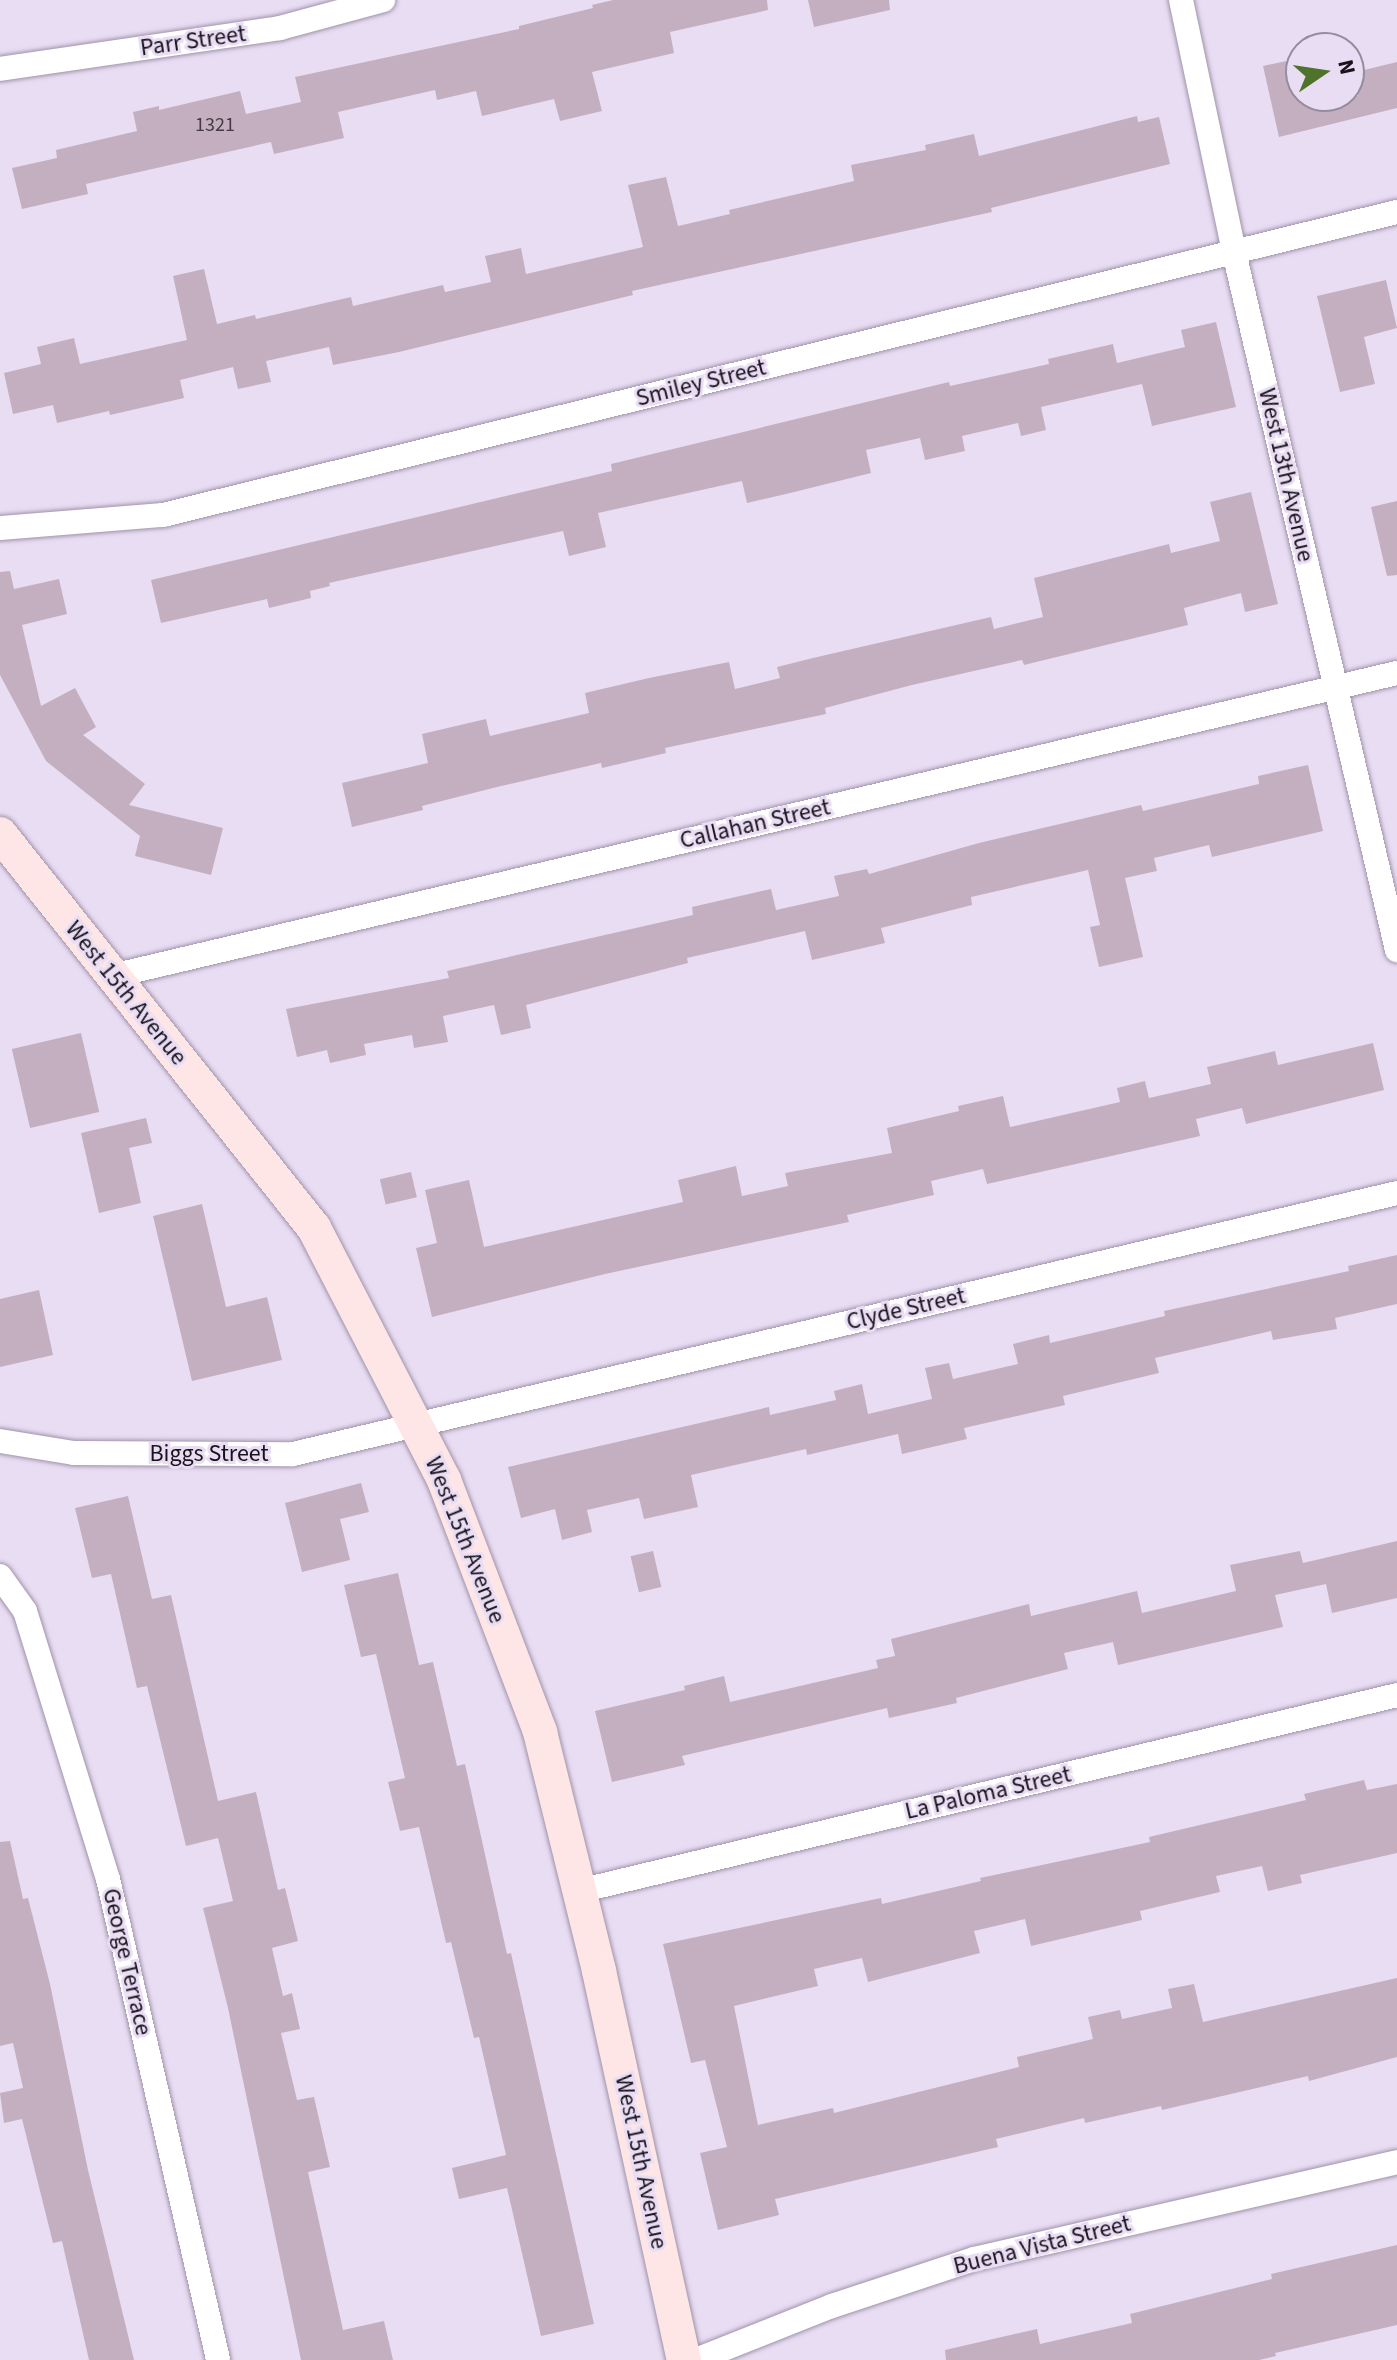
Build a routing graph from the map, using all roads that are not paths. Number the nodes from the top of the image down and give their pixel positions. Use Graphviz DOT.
graph roads {
  1 [pos="383,0"];
  2 [pos="1181,0"];
  3 [pos="0,69"];
  4 [pos="1397,212"];
  5 [pos="1234,252"];
  6 [pos="0,528"];
  7 [pos="1397,673"];
  8 [pos="1336,687"];
  9 [pos="0,834"];
  10 [pos="1397,950"];
  11 [pos="112,976"];
  12 [pos="1397,1193"];
  13 [pos="416,1425"];
  14 [pos="0,1441"];
  15 [pos="0,1576"];
  16 [pos="1397,1695"];
  17 [pos="579,1891"];
  18 [pos="1397,2162"];
  19 [pos="218,2360"];
  20 [pos="684,2360"];
  21 [pos="696,2360"];
  1 -- 3 [label="street, Parr Street"];
  2 -- 5 [label="street, West 13th Avenue"];
  4 -- 5 [label="street, Smiley Street"];
  5 -- 6 [label="street, Smiley Street"];
  5 -- 8 [label="street, West 13th Avenue"];
  7 -- 8 [label="street, Callahan Street"];
  8 -- 10 [label="street, West 13th Avenue"];
  8 -- 11 [label="street, Callahan Street"];
  9 -- 11 [label="street, West 15th Avenue"];
  11 -- 13 [label="street, West 15th Avenue"];
  12 -- 13 [label="street, Clyde Street"];
  13 -- 14 [label="street, Biggs Street"];
  13 -- 17 [label="street, West 15th Avenue"];
  15 -- 19 [label="street, George Terrace"];
  16 -- 17 [label="street, La Paloma Street"];
  17 -- 20 [label="street, West 15th Avenue"];
  18 -- 21 [label="street, Buena Vista Street"];
}
